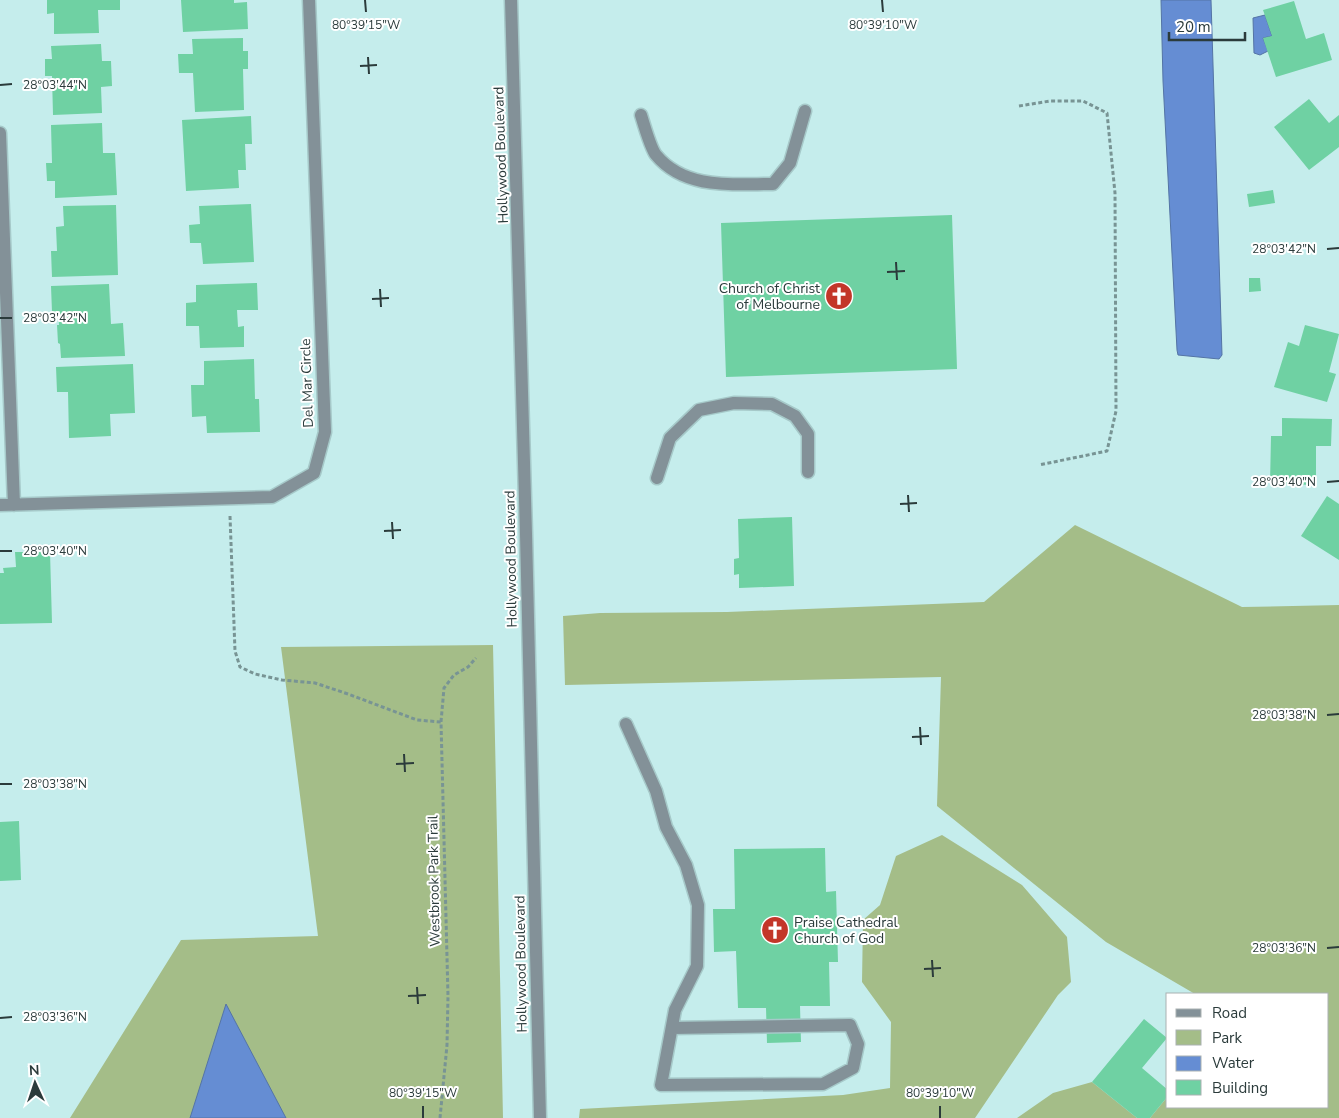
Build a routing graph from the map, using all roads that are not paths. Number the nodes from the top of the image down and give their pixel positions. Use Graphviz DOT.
graph roads {
  1 [pos="309,0"];
  2 [pos="512,0"];
  3 [pos="805,111"];
  4 [pos="641,115"];
  5 [pos="0,133"];
  6 [pos="808,472"];
  7 [pos="658,478"];
  8 [pos="0,505"];
  9 [pos="14,505"];
  10 [pos="626,724"];
  11 [pos="672,1028"];
  12 [pos="540,1118"];
  1 -- 9 [label="street, Del Mar Circle"];
  2 -- 12 [label="street, Hollywood Boulevard"];
  3 -- 4 [label="street"];
  5 -- 9 [label="street"];
  6 -- 7 [label="street"];
  8 -- 9 [label="street, Del Mar Circle"];
  10 -- 11 [label="street"];
  11 -- 11 [label="street"];
}
